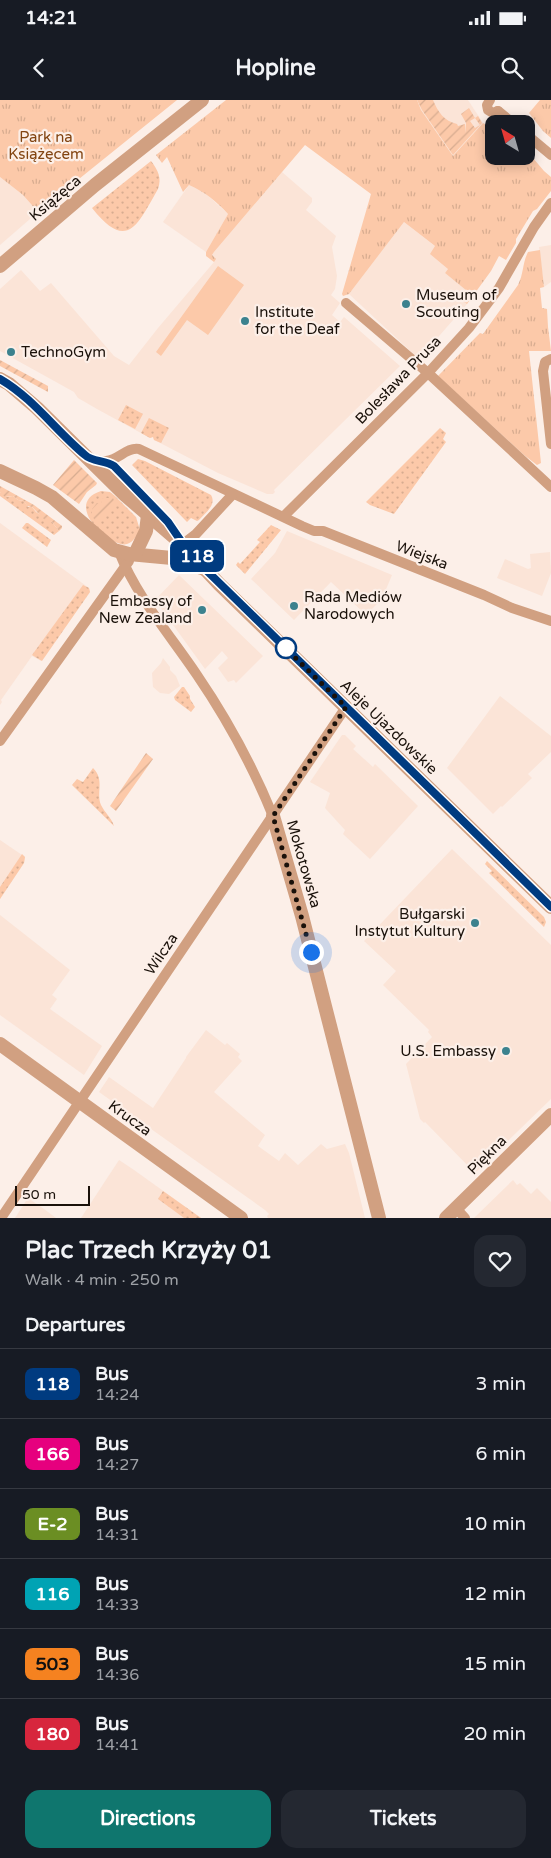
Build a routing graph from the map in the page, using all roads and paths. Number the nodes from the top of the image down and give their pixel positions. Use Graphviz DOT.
graph roads {
  1 [pos="202,100"];
  2 [pos="490,100"];
  3 [pos="496,100"];
  4 [pos="498,111"];
  5 [pos="503,115"];
  6 [pos="535,142"];
  7 [pos="551,155"];
  8 [pos="551,203"];
  9 [pos="0,266"];
  10 [pos="346,303"];
  11 [pos="548,361"];
  12 [pos="428,373"];
  13 [pos="1,379"];
  14 [pos="551,444"];
  15 [pos="87,457"];
  16 [pos="0,471"];
  17 [pos="551,487"];
  18 [pos="233,494"];
  19 [pos="148,515"];
  20 [pos="284,516"];
  21 [pos="183,544"];
  22 [pos="119,552"];
  23 [pos="135,554"];
  24 [pos="125,566"];
  25 [pos="205,569"];
  26 [pos="551,621"];
  27 [pos="346,707"];
  28 [pos="0,741"];
  29 [pos="273,816"];
  30 [pos="551,907"];
  31 [pos="0,1044"];
  32 [pos="79,1102"];
  33 [pos="551,1114"];
  34 [pos="456,1215"];
  35 [pos="1,1218"];
  36 [pos="241,1218"];
  37 [pos="380,1218"];
  1 -- 9 [label="street, Książęca"];
  2 -- 4 [label="street"];
  3 -- 4 [label="street"];
  4 -- 5 [label="street"];
  6 -- 7 [label="street"];
  8 -- 12 [label="street, Bolesława Prusa"];
  10 -- 12 [label="street"];
  11 -- 14 [label="street"];
  12 -- 17 [label="street"];
  12 -- 20 [label="street, Bolesława Prusa"];
  13 -- 15 [label="street, Aleje Ujazdowskie"];
  15 -- 18 [label="street, Wiejska"];
  15 -- 19 [label="street, Aleje Ujazdowskie"];
  16 -- 22 [label="street"];
  18 -- 20 [label="street, Wiejska"];
  18 -- 21 [label="street"];
  19 -- 21 [label="street, Aleje Ujazdowskie"];
  19 -- 23 [label="street"];
  20 -- 26 [label="street, Wiejska"];
  21 -- 23 [label="street"];
  21 -- 25 [label="street, Aleje Ujazdowskie"];
  22 -- 23 [label="street"];
  22 -- 24 [label="street, Mokotowska"];
  23 -- 24 [label="street"];
  23 -- 25 [label="street"];
  24 -- 28 [label="street"];
  24 -- 29 [label="street, Mokotowska"];
  25 -- 27 [label="street, Aleje Ujazdowskie"];
  27 -- 29 [label="street, Wilcza"];
  27 -- 30 [label="street, Aleje Ujazdowskie"];
  29 -- 32 [label="street, Wilcza"];
  29 -- 37 [label="street, Mokotowska"];
  31 -- 32 [label="street, Krucza"];
  32 -- 35 [label="street, Wilcza"];
  32 -- 36 [label="street, Krucza"];
  33 -- 34 [label="street, Piękna"];
}
